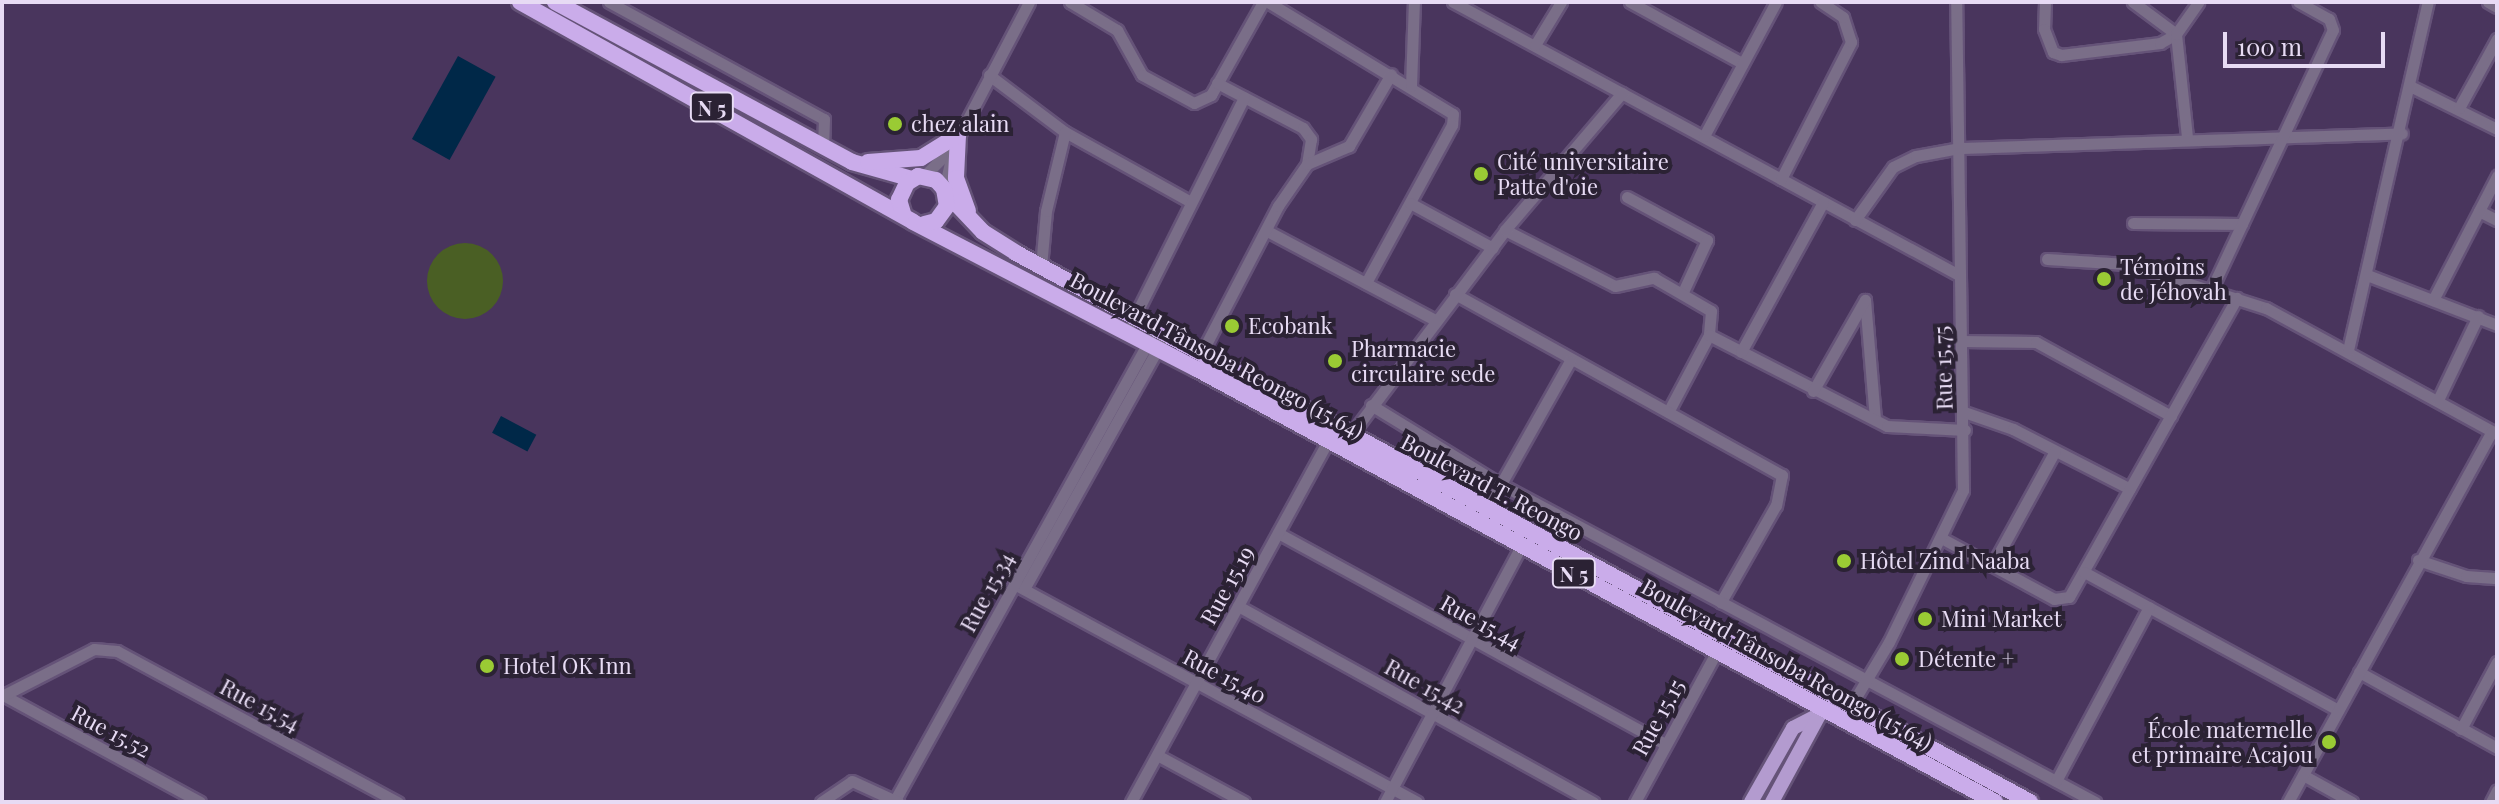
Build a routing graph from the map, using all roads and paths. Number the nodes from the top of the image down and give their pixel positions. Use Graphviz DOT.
graph roads {
  1 [pos="520,2"];
  2 [pos="555,2"];
  3 [pos="609,2"];
  4 [pos="1029,2"];
  5 [pos="1070,2"];
  6 [pos="1265,2"];
  7 [pos="1414,2"];
  8 [pos="1453,2"];
  9 [pos="1561,2"];
  10 [pos="1630,2"];
  11 [pos="1776,2"];
  12 [pos="1821,2"];
  13 [pos="1956,2"];
  14 [pos="2045,2"];
  15 [pos="2133,2"];
  16 [pos="2198,2"];
  17 [pos="2298,2"];
  18 [pos="2428,2"];
  19 [pos="2488,2"];
  20 [pos="2497,7"];
  21 [pos="2176,34"];
  22 [pos="2497,39"];
  23 [pos="1535,45"];
  24 [pos="1742,63"];
  25 [pos="1391,74"];
  26 [pos="989,75"];
  27 [pos="1217,83"];
  28 [pos="1411,86"];
  29 [pos="2412,87"];
  30 [pos="1622,93"];
  31 [pos="1244,97"];
  32 [pos="2459,108"];
  33 [pos="2497,129"];
  34 [pos="1065,132"];
  35 [pos="2402,133"];
  36 [pos="1704,136"];
  37 [pos="2282,136"];
  38 [pos="2187,137"];
  39 [pos="956,140"];
  40 [pos="1960,148"];
  41 [pos="830,150"];
  42 [pos="1307,164"];
  43 [pos="2497,176"];
  44 [pos="918,177"];
  45 [pos="1781,179"];
  46 [pos="946,192"];
  47 [pos="1627,197"];
  48 [pos="1189,201"];
  49 [pos="1823,202"];
  50 [pos="1410,203"];
  51 [pos="2479,211"];
  52 [pos="903,213"];
  53 [pos="1855,220"];
  54 [pos="2497,220"];
  55 [pos="973,223"];
  56 [pos="2133,223"];
  57 [pos="924,224"];
  58 [pos="2242,224"];
  59 [pos="1505,230"];
  60 [pos="1269,232"];
  61 [pos="1493,248"];
  62 [pos="2047,259"];
  63 [pos="1041,267"];
  64 [pos="1959,275"];
  65 [pos="2367,275"];
  66 [pos="1366,283"];
  67 [pos="2211,290"];
  68 [pos="1683,292"];
  69 [pos="1455,294"];
  70 [pos="2237,298"];
  71 [pos="2433,300"];
  72 [pos="2478,316"];
  73 [pos="1435,320"];
  74 [pos="1130,324"];
  75 [pos="2497,325"];
  76 [pos="1709,335"];
  77 [pos="1157,338"];
  78 [pos="1962,341"];
  79 [pos="2348,350"];
  80 [pos="1202,352"];
  81 [pos="1741,352"];
  82 [pos="1570,361"];
  83 [pos="1813,391"];
  84 [pos="2438,400"];
  85 [pos="1371,405"];
  86 [pos="1668,412"];
  87 [pos="1964,412"];
  88 [pos="2171,416"];
  89 [pos="1875,420"];
  90 [pos="1965,430"];
  91 [pos="2495,433"];
  92 [pos="1338,439"];
  93 [pos="2055,451"];
  94 [pos="1500,484"];
  95 [pos="2130,489"];
  96 [pos="1488,507"];
  97 [pos="1278,533"];
  98 [pos="1943,539"];
  99 [pos="1522,544"];
  100 [pos="2418,560"];
  101 [pos="1992,566"];
  102 [pos="2084,572"];
  103 [pos="2497,578"];
  104 [pos="1019,587"];
  105 [pos="1721,602"];
  106 [pos="1238,606"];
  107 [pos="2149,607"];
  108 [pos="1471,640"];
  109 [pos="1717,651"];
  110 [pos="2496,670"];
  111 [pos="2359,672"];
  112 [pos="1868,680"];
  113 [pos="1196,683"];
  114 [pos="2,695"];
  115 [pos="1852,704"];
  116 [pos="1822,709"];
  117 [pos="2338,710"];
  118 [pos="1430,712"];
  119 [pos="2461,729"];
  120 [pos="1665,744"];
  121 [pos="2497,748"];
  122 [pos="1157,755"];
  123 [pos="2303,775"];
  124 [pos="2056,781"];
  125 [pos="1392,789"];
  126 [pos="2497,790"];
  127 [pos="392,801"];
  128 [pos="897,801"];
  129 [pos="200,802"];
  130 [pos="821,802"];
  131 [pos="1131,802"];
  132 [pos="1244,802"];
  133 [pos="1385,802"];
  134 [pos="1417,802"];
  135 [pos="1593,802"];
  136 [pos="1635,802"];
  137 [pos="1751,802"];
  138 [pos="1772,802"];
  139 [pos="1995,802"];
  140 [pos="2030,802"];
  141 [pos="2095,802"];
  142 [pos="2288,802"];
  143 [pos="2352,802"];
  144 [pos="2491,802"];
  1 -- 52 [label="highway, Boulevard Tânsoba Reongo (15.64) / N 5"];
  2 -- 41 [label="highway, N 5"];
  3 -- 41 [label="street"];
  4 -- 26 [label="street"];
  5 -- 27 [label="street"];
  6 -- 25 [label="street"];
  6 -- 27 [label="street"];
  7 -- 28 [label="street"];
  8 -- 23 [label="street"];
  9 -- 23 [label="street"];
  10 -- 24 [label="street"];
  11 -- 24 [label="street"];
  12 -- 45 [label="street"];
  13 -- 40 [label="street, Rue 15.75"];
  14 -- 21 [label="street"];
  15 -- 21 [label="street"];
  16 -- 21 [label="street"];
  17 -- 37 [label="street"];
  18 -- 29 [label="street"];
  19 -- 20 [label="street"];
  21 -- 38 [label="street"];
  22 -- 32 [label="street"];
  23 -- 30 [label="street"];
  24 -- 36 [label="street"];
  25 -- 28 [label="street"];
  25 -- 42 [label="street"];
  26 -- 34 [label="street"];
  26 -- 39 [label="street"];
  27 -- 31 [label="street"];
  28 -- 50 [label="street"];
  29 -- 32 [label="street"];
  29 -- 35 [label="street"];
  30 -- 36 [label="street"];
  30 -- 59 [label="street, Rue 15.19"];
  31 -- 42 [label="street"];
  31 -- 48 [label="street"];
  32 -- 33 [label="street"];
  34 -- 48 [label="street"];
  34 -- 63 [label="street"];
  35 -- 37 [label="street"];
  35 -- 65 [label="street"];
  36 -- 45 [label="street"];
  37 -- 38 [label="street"];
  37 -- 58 [label="street"];
  38 -- 40 [label="street"];
  39 -- 41 [label="highway"];
  39 -- 44 [label="street"];
  39 -- 46 [label="street"];
  39 -- 55 [label="highway"];
  40 -- 53 [label="street"];
  40 -- 64 [label="street, Rue 15.75"];
  41 -- 44 [label="highway, N 5"];
  42 -- 60 [label="street"];
  43 -- 51 [label="street"];
  44 -- 46 [label="highway, N 5"];
  44 -- 52 [label="highway"];
  45 -- 49 [label="street"];
  46 -- 55 [label="highway, N 5"];
  46 -- 57 [label="highway"];
  47 -- 68 [label="street"];
  48 -- 74 [label="street"];
  49 -- 53 [label="street"];
  49 -- 81 [label="street"];
  50 -- 61 [label="street"];
  50 -- 66 [label="street"];
  51 -- 54 [label="street"];
  51 -- 71 [label="street"];
  52 -- 57 [label="highway, Boulevard Tânsoba Reongo (15.64) / N 5"];
  53 -- 64 [label="street"];
  55 -- 63 [label="highway, N 5"];
  56 -- 58 [label="street"];
  57 -- 74 [label="highway, Boulevard Tânsoba Reongo (15.64) / N 5"];
  58 -- 67 [label="street"];
  59 -- 61 [label="street, Rue 15.19"];
  59 -- 68 [label="street"];
  60 -- 66 [label="street"];
  60 -- 80 [label="street"];
  61 -- 69 [label="street, Rue 15.19"];
  62 -- 67 [label="street"];
  63 -- 74 [label="highway, N 5"];
  64 -- 78 [label="street, Rue 15.75"];
  65 -- 71 [label="street"];
  65 -- 79 [label="street"];
  66 -- 73 [label="street"];
  67 -- 70 [label="street"];
  68 -- 76 [label="street"];
  69 -- 73 [label="street, Rue 15.19"];
  69 -- 82 [label="street"];
  70 -- 79 [label="street"];
  70 -- 88 [label="street"];
  71 -- 72 [label="street"];
  72 -- 75 [label="street"];
  72 -- 84 [label="street"];
  73 -- 85 [label="street, Rue 15.19"];
  74 -- 77 [label="highway, Boulevard Tânsoba Reongo (15.64) / N 5"];
  76 -- 81 [label="street"];
  76 -- 86 [label="street"];
  77 -- 80 [label="highway, Boulevard T. Reongo / N 5"];
  77 -- 92 [label="highway, Boulevard Tânsoba Reongo (15.64) / N 5"];
  77 -- 104 [label="street, Rue 15.34"];
  78 -- 87 [label="street, Rue 15.75"];
  78 -- 88 [label="street"];
  79 -- 84 [label="street"];
  80 -- 92 [label="highway, Boulevard T. Reongo / N 5"];
  81 -- 83 [label="street"];
  82 -- 86 [label="street"];
  82 -- 94 [label="street"];
  83 -- 89 [label="street"];
  83 -- 89 [label="street"];
  84 -- 91 [label="street"];
  85 -- 92 [label="street, Rue 15.19"];
  85 -- 94 [label="street"];
  86 -- 105 [label="street"];
  87 -- 90 [label="street, Rue 15.75"];
  87 -- 93 [label="street"];
  88 -- 95 [label="street"];
  89 -- 90 [label="street"];
  90 -- 98 [label="street, Rue 15.75"];
  91 -- 100 [label="street"];
  92 -- 96 [label="highway, Boulevard T. Reongo / N 5"];
  92 -- 97 [label="street, Rue 15.19"];
  92 -- 99 [label="highway, Boulevard Tânsoba Reongo (15.64) / N 5"];
  93 -- 95 [label="street"];
  93 -- 101 [label="street"];
  94 -- 96 [label="street"];
  94 -- 105 [label="street"];
  95 -- 102 [label="street"];
  96 -- 115 [label="highway, Boulevard T. Reongo / N 5"];
  97 -- 106 [label="street, Rue 15.19"];
  97 -- 108 [label="street, Rue 15.44"];
  98 -- 101 [label="street"];
  98 -- 112 [label="street, Rue 15.75"];
  99 -- 108 [label="street"];
  99 -- 109 [label="highway, Boulevard Tânsoba Reongo (15.64) / N 5"];
  100 -- 103 [label="street"];
  100 -- 111 [label="street"];
  101 -- 102 [label="street"];
  102 -- 107 [label="street"];
  104 -- 113 [label="street, Rue 15.40"];
  104 -- 128 [label="street, Rue 15.34"];
  105 -- 112 [label="street"];
  106 -- 113 [label="street, Rue 15.19"];
  106 -- 118 [label="street, Rue 15.42"];
  107 -- 117 [label="street"];
  107 -- 124 [label="street"];
  108 -- 118 [label="street"];
  108 -- 120 [label="street, Rue 15.44"];
  109 -- 116 [label="highway, Boulevard Tânsoba Reongo (15.64) / N 5"];
  109 -- 120 [label="street, Rue 15.15"];
  110 -- 119 [label="street"];
  111 -- 117 [label="street"];
  111 -- 119 [label="street"];
  112 -- 115 [label="street, Rue 15.75"];
  112 -- 124 [label="street"];
  113 -- 122 [label="street, Rue 15.19"];
  113 -- 125 [label="street, Rue 15.40"];
  114 -- 127 [label="street, Rue 15.54"];
  114 -- 129 [label="street, Rue 15.52"];
  115 -- 116 [label="main road"];
  115 -- 140 [label="highway, Boulevard T. Reongo / N 5"];
  116 -- 137 [label="main road"];
  116 -- 138 [label="main road"];
  116 -- 139 [label="highway, Boulevard Tânsoba Reongo (15.64) / N 5"];
  117 -- 123 [label="street"];
  118 -- 125 [label="street"];
  118 -- 135 [label="street, Rue 15.42"];
  119 -- 121 [label="street"];
  120 -- 136 [label="street, Rue 15.15"];
  122 -- 131 [label="street, Rue 15.19"];
  122 -- 132 [label="street"];
  123 -- 142 [label="street"];
  123 -- 143 [label="street"];
  124 -- 141 [label="street"];
  125 -- 133 [label="street"];
  125 -- 134 [label="street, Rue 15.40"];
  126 -- 144 [label="street"];
  128 -- 130 [label="street, Rue 15.34"];
}
